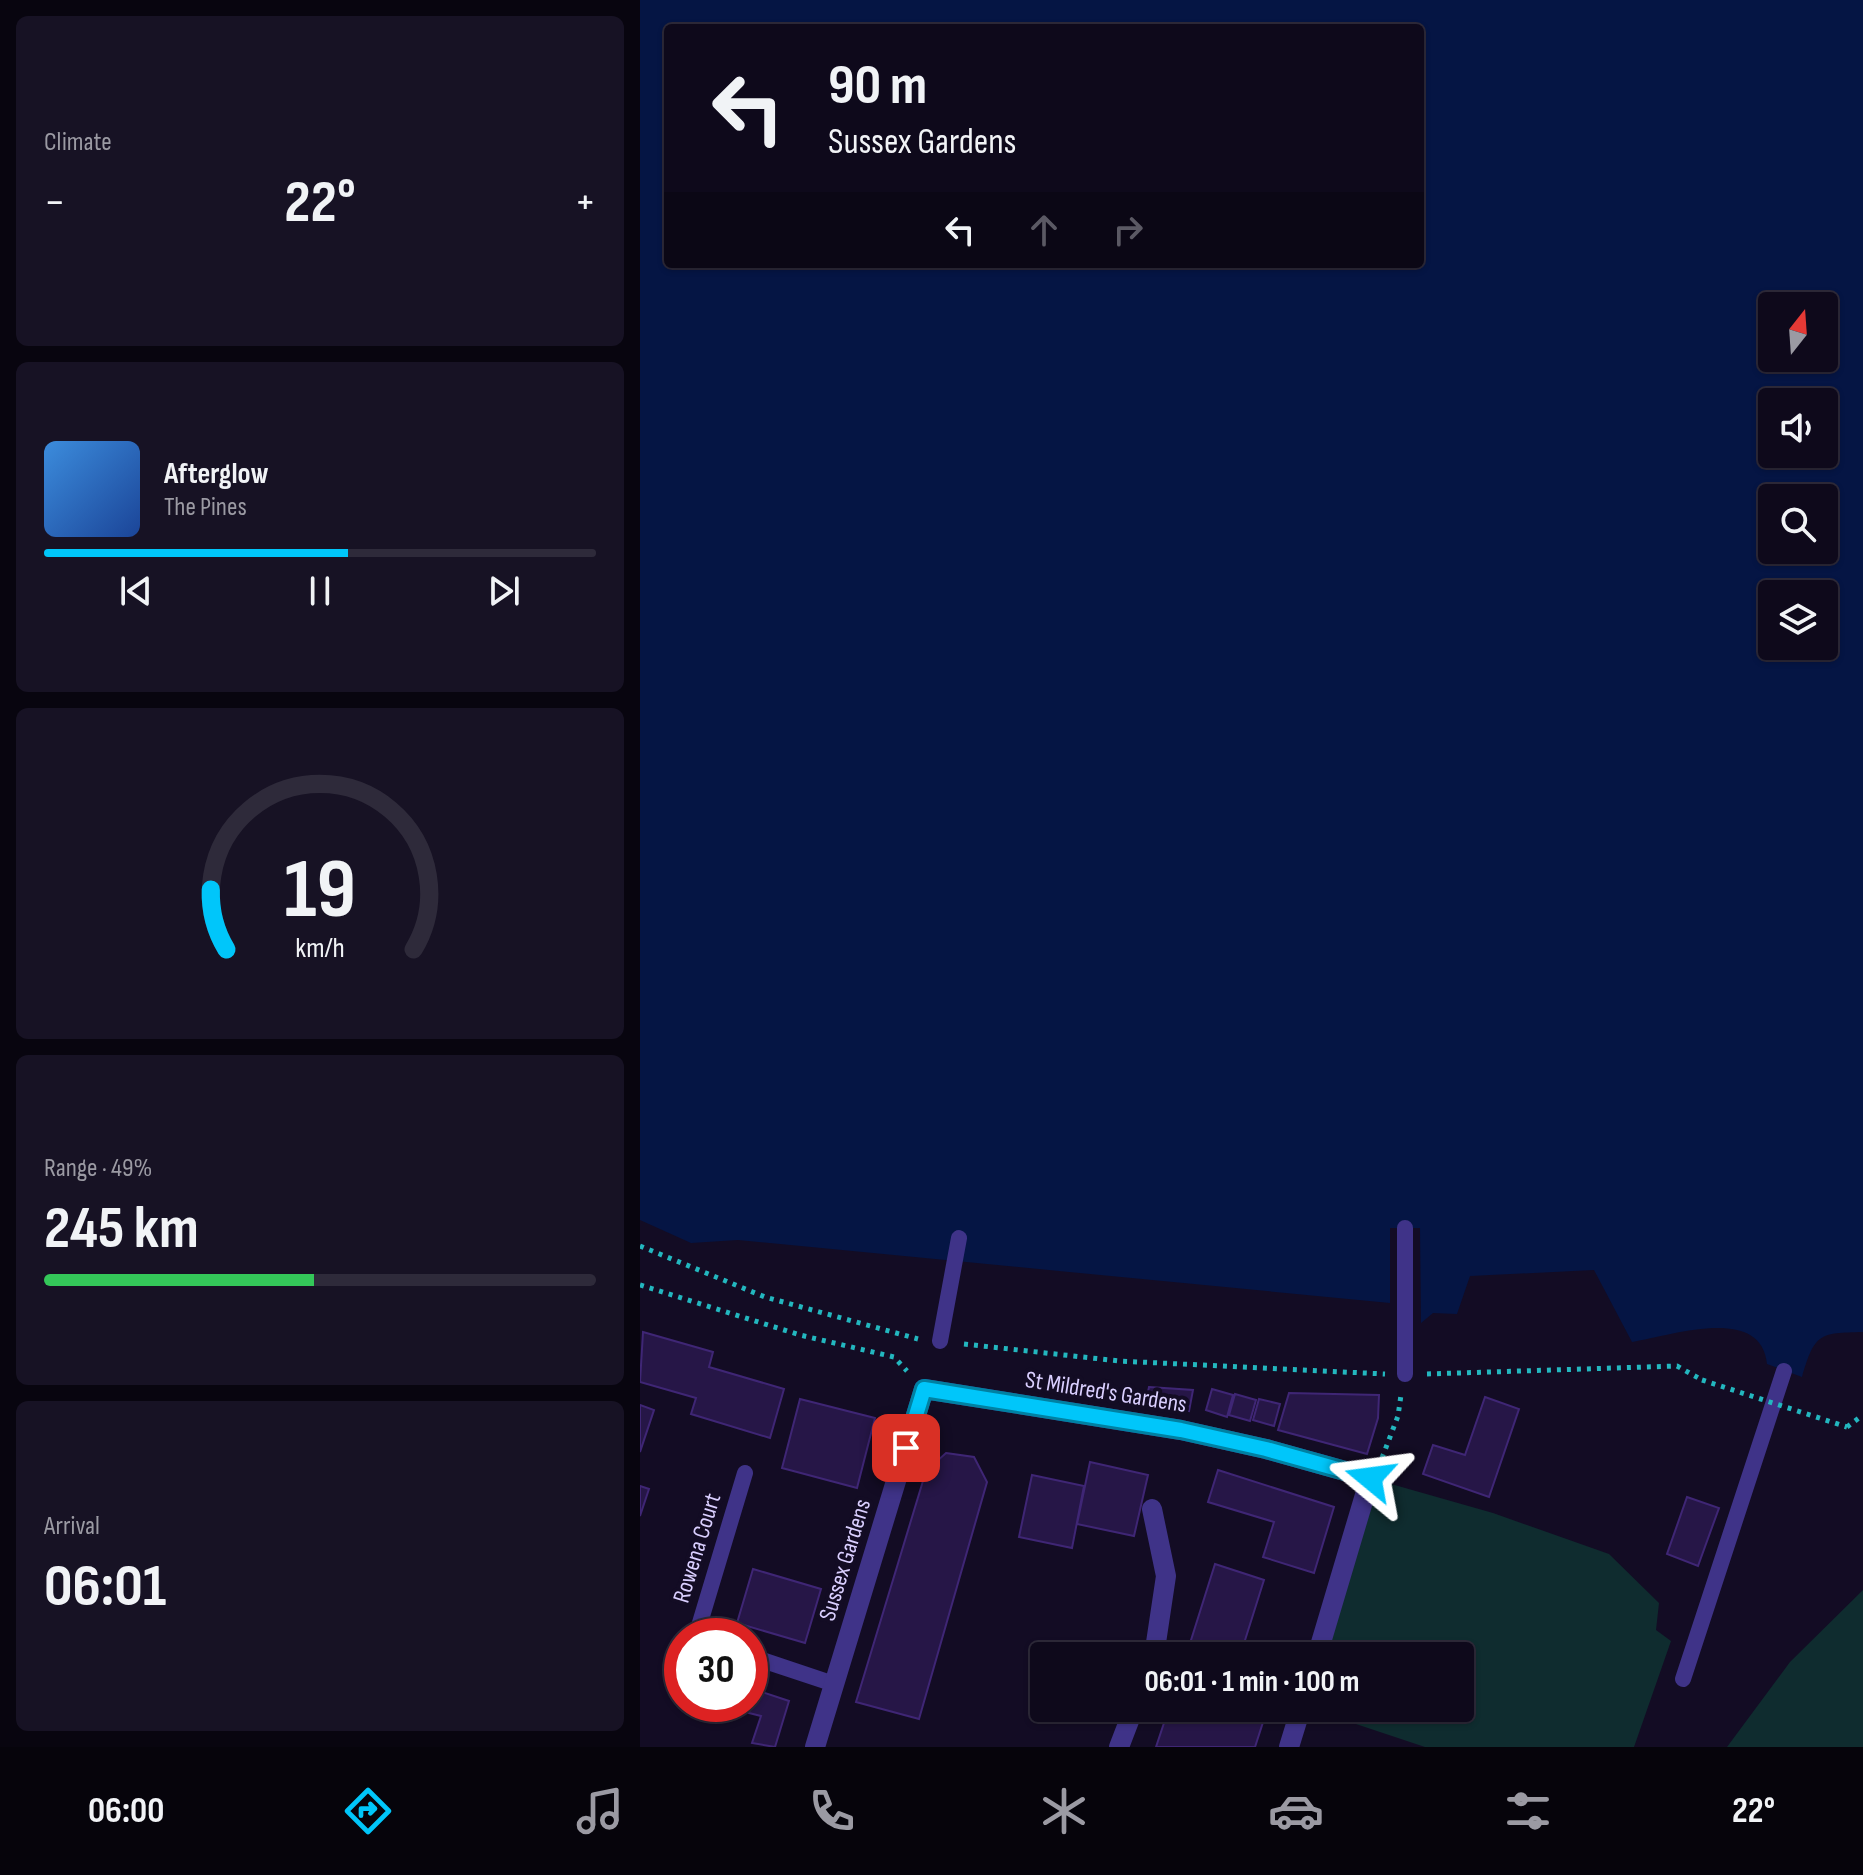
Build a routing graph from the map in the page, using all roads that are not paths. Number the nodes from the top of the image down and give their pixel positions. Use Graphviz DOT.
graph roads {
  1 [pos="1405,1228"];
  2 [pos="959,1238"];
  3 [pos="940,1341"];
  4 [pos="1784,1371"];
  5 [pos="1405,1374"];
  6 [pos="924,1389"];
  7 [pos="745,1473"];
  8 [pos="1152,1509"];
  9 [pos="701,1618"];
  10 [pos="1156,1642"];
  11 [pos="1321,1642"];
  12 [pos="768,1662"];
  13 [pos="1683,1679"];
  14 [pos="834,1684"];
  15 [pos="1129,1722"];
  16 [pos="1297,1722"];
  17 [pos="815,1747"];
  18 [pos="1119,1747"];
  19 [pos="1289,1747"];
  1 -- 5 [label="lane"];
  2 -- 3 [label="lane"];
  4 -- 13 [label="lane"];
  6 -- 11 [label="street, St Mildred's Gardens"];
  6 -- 14 [label="street, Sussex Gardens"];
  7 -- 9 [label="lane, Rowena Court"];
  8 -- 10 [label="street"];
  12 -- 14 [label="lane"];
  14 -- 17 [label="street, Sussex Gardens"];
  15 -- 18 [label="street"];
  16 -- 19 [label="street"];
}
